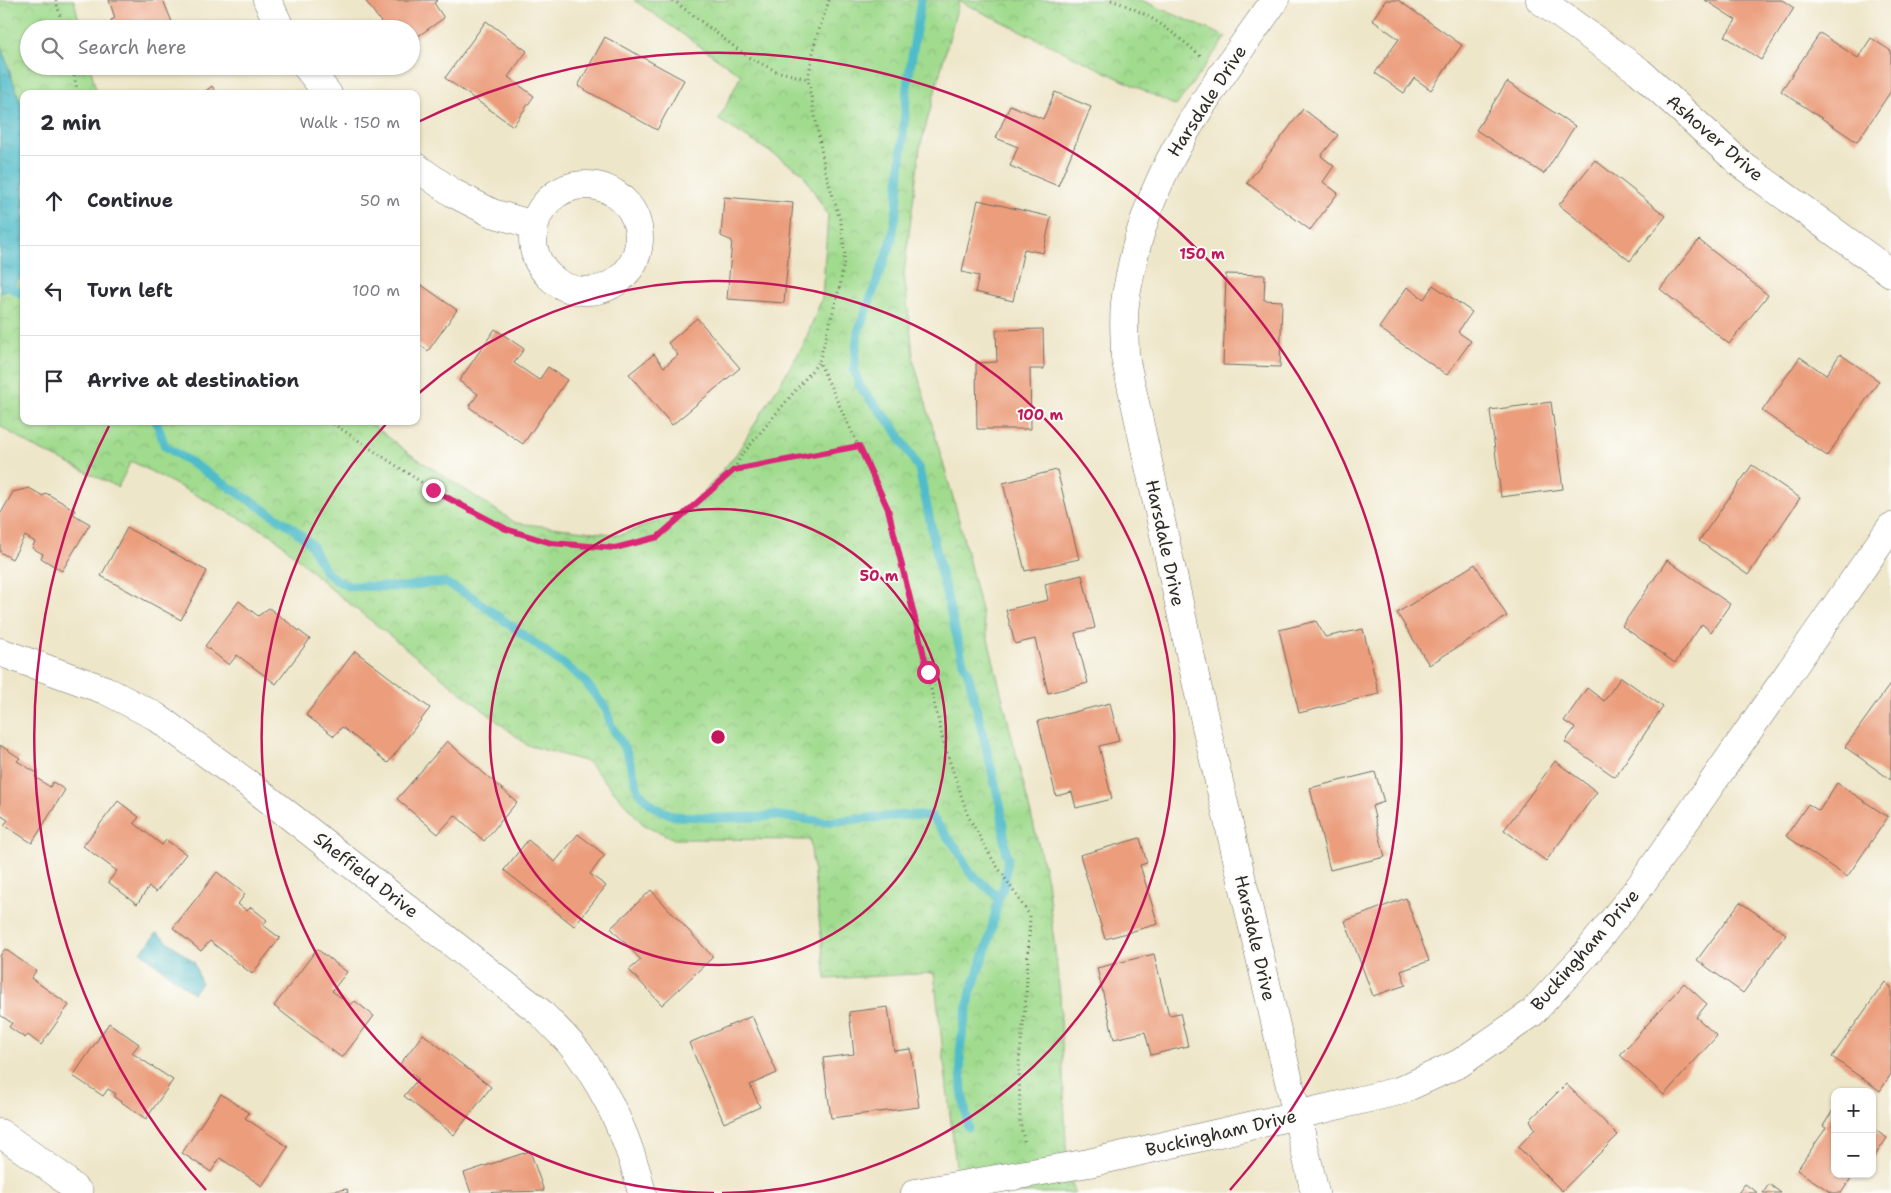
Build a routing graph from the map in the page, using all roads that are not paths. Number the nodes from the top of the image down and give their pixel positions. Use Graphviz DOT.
graph roads {
  1 [pos="267,0"];
  2 [pos="1275,0"];
  3 [pos="1540,0"];
  4 [pos="277,20"];
  5 [pos="313,75"];
  6 [pos="325,90"];
  7 [pos="420,170"];
  8 [pos="534,225"];
  9 [pos="1891,273"];
  10 [pos="1891,526"];
  11 [pos="0,652"];
  12 [pos="1297,1115"];
  13 [pos="0,1133"];
  14 [pos="79,1193"];
  15 [pos="642,1193"];
  16 [pos="915,1193"];
  17 [pos="1315,1193"];
  1 -- 4 [label="street"];
  2 -- 12 [label="street, Harsdale Drive"];
  3 -- 9 [label="street, Ashover Drive"];
  5 -- 6 [label="street"];
  7 -- 8 [label="street"];
  10 -- 12 [label="street, Buckingham Drive"];
  11 -- 15 [label="street, Sheffield Drive"];
  12 -- 16 [label="street, Buckingham Drive"];
  12 -- 17 [label="street, Harsdale Drive"];
  13 -- 14 [label="street"];
}
